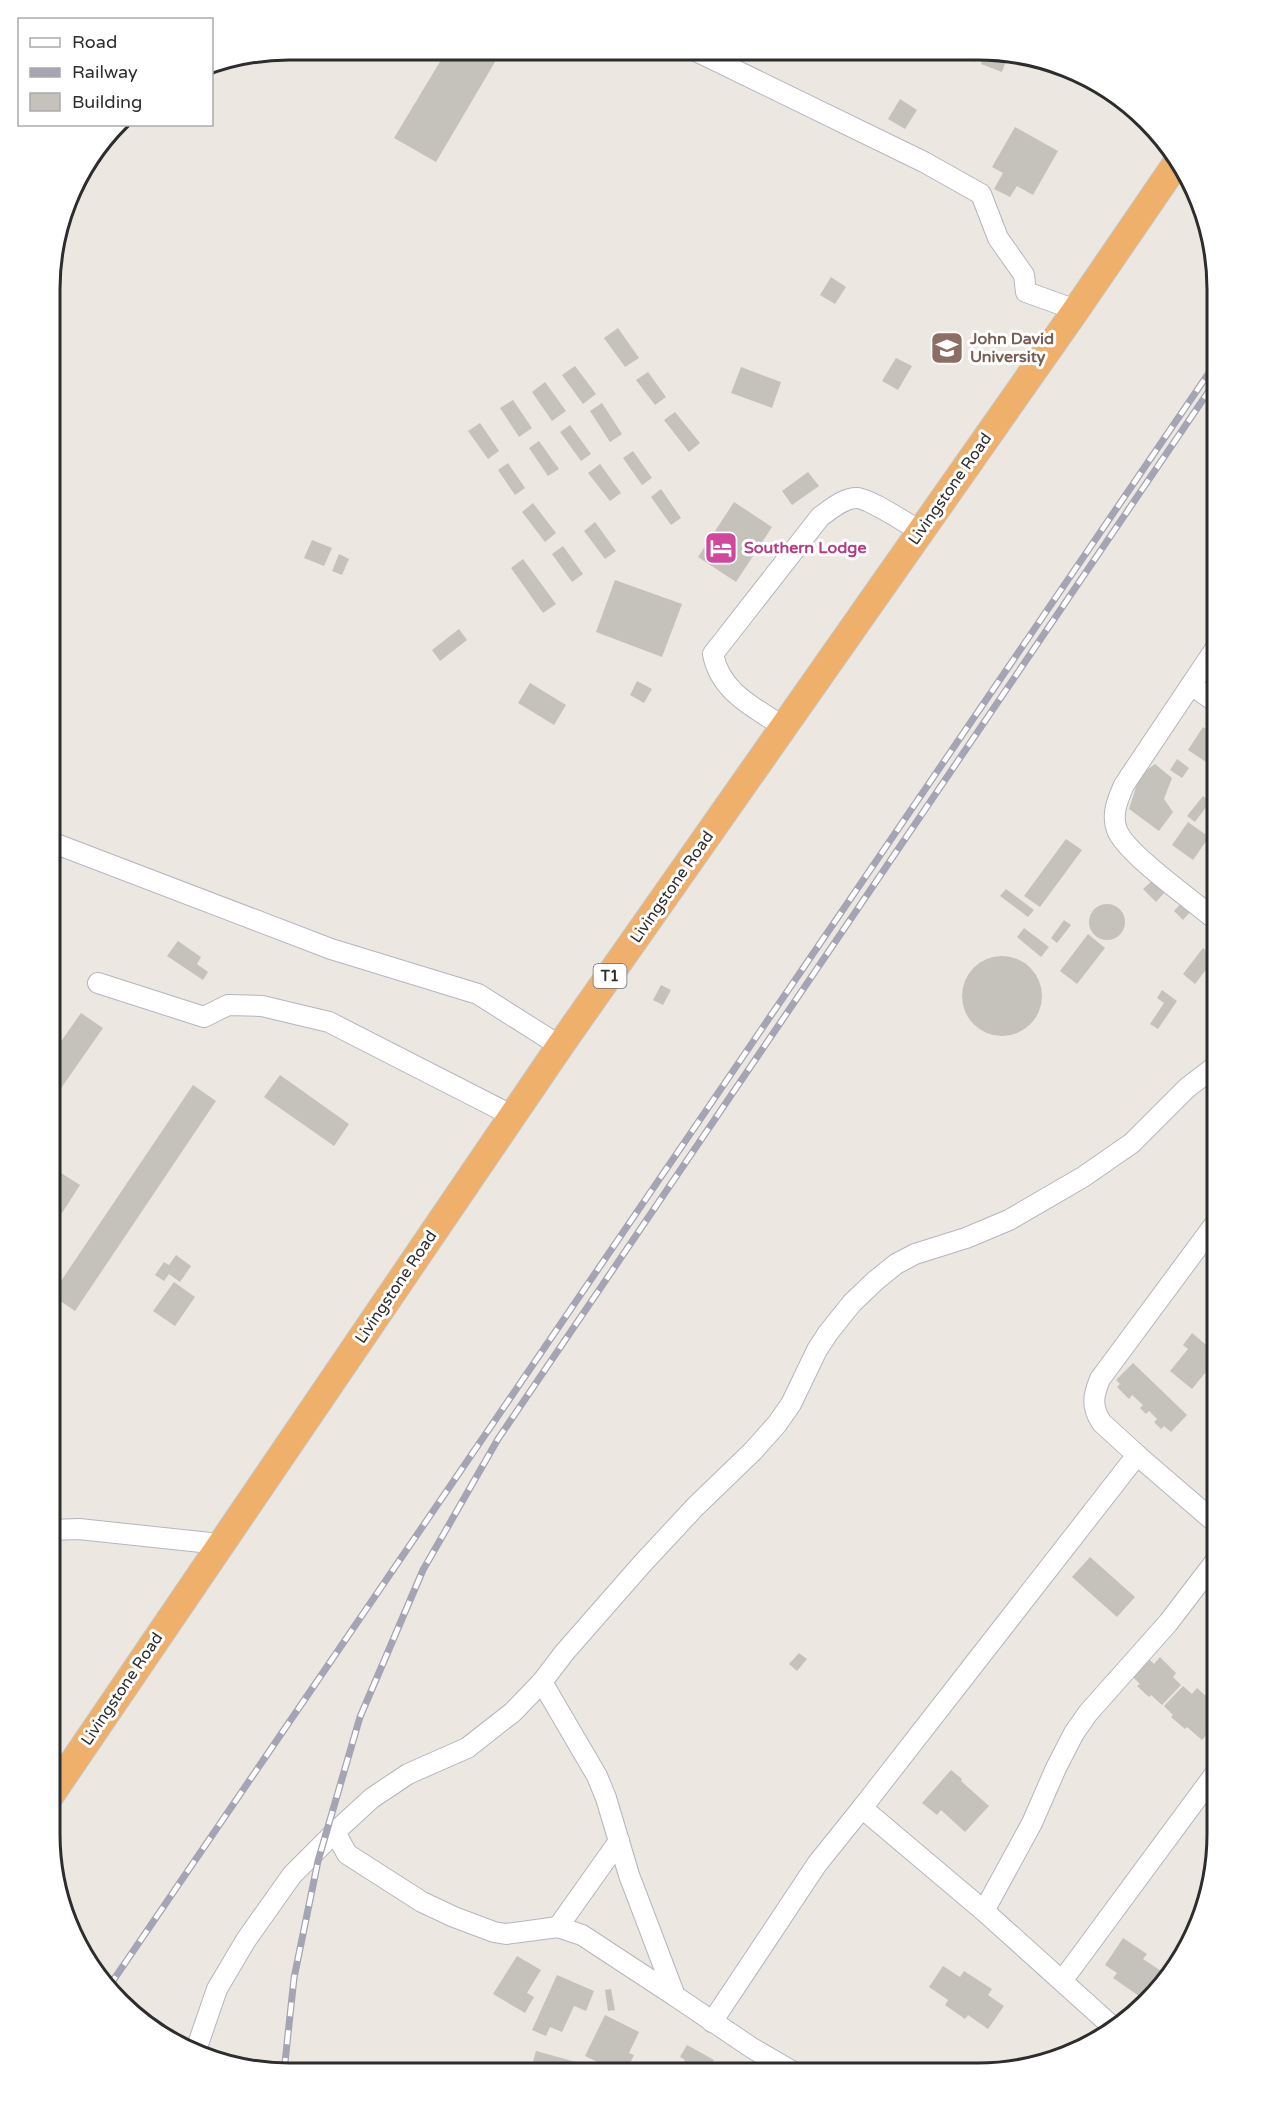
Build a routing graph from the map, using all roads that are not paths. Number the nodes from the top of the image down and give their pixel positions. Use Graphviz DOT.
graph roads {
  1 [pos="714,60"];
  2 [pos="1172,169"];
  3 [pos="1076,310"];
  4 [pos="921,531"];
  5 [pos="1207,661"];
  6 [pos="1191,685"];
  7 [pos="1207,696"];
  8 [pos="784,727"];
  9 [pos="60,845"];
  10 [pos="1207,913"];
  11 [pos="98,983"];
  12 [pos="560,1046"];
  13 [pos="1207,1073"];
  14 [pos="513,1116"];
  15 [pos="1207,1235"];
  16 [pos="1137,1455"];
  17 [pos="1207,1515"];
  18 [pos="60,1530"];
  19 [pos="220,1544"];
  20 [pos="1207,1572"];
  21 [pos="542,1682"];
  22 [pos="60,1781"];
  23 [pos="1207,1785"];
  24 [pos="862,1808"];
  25 [pos="335,1832"];
  26 [pos="619,1841"];
  27 [pos="984,1911"];
  28 [pos="558,1927"];
  29 [pos="1062,1981"];
  30 [pos="675,1996"];
  31 [pos="712,2022"];
  32 [pos="1108,2022"];
  33 [pos="198,2044"];
  34 [pos="779,2063"];
  1 -- 3 [label="street"];
  2 -- 3 [label="highway, Livingstone Road / T1"];
  3 -- 4 [label="highway, Livingstone Road / T1"];
  4 -- 8 [label="highway, Livingstone Road / T1"];
  4 -- 8 [label="street"];
  5 -- 6 [label="street"];
  6 -- 7 [label="street"];
  6 -- 10 [label="street"];
  8 -- 12 [label="highway, Livingstone Road / T1"];
  9 -- 12 [label="street"];
  11 -- 14 [label="street"];
  12 -- 14 [label="highway, Livingstone Road / T1"];
  13 -- 21 [label="street"];
  14 -- 19 [label="highway, Livingstone Road / T1"];
  15 -- 16 [label="street"];
  16 -- 17 [label="street"];
  16 -- 24 [label="street"];
  18 -- 19 [label="street"];
  19 -- 22 [label="highway, Livingstone Road / T1"];
  20 -- 27 [label="street"];
  21 -- 25 [label="street"];
  21 -- 26 [label="street"];
  23 -- 29 [label="street"];
  24 -- 27 [label="street"];
  24 -- 31 [label="street"];
  25 -- 28 [label="street"];
  25 -- 33 [label="street"];
  26 -- 28 [label="street"];
  26 -- 30 [label="street"];
  27 -- 29 [label="street"];
  28 -- 30 [label="street"];
  29 -- 32 [label="street"];
  30 -- 31 [label="street"];
  31 -- 34 [label="street"];
}
